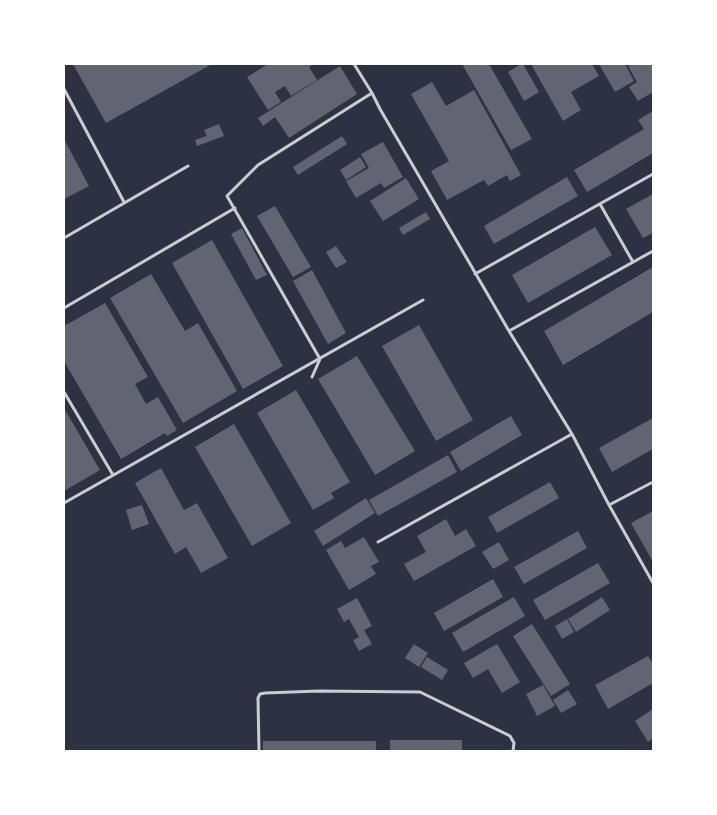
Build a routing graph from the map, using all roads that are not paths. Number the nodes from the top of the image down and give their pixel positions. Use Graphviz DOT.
graph roads {
  1 [pos="354,64"];
  2 [pos="64,89"];
  3 [pos="372,93"];
  4 [pos="188,166"];
  5 [pos="653,174"];
  6 [pos="124,202"];
  7 [pos="600,204"];
  8 [pos="235,208"];
  9 [pos="64,238"];
  10 [pos="653,251"];
  11 [pos="633,262"];
  12 [pos="475,274"];
  13 [pos="423,300"];
  14 [pos="64,308"];
  15 [pos="508,331"];
  16 [pos="320,359"];
  17 [pos="312,377"];
  18 [pos="64,392"];
  19 [pos="572,434"];
  20 [pos="113,475"];
  21 [pos="653,482"];
  22 [pos="64,503"];
  23 [pos="609,506"];
  24 [pos="378,542"];
  25 [pos="653,583"];
  26 [pos="259,751"];
  27 [pos="513,751"];
  1 -- 3 [label="lane"];
  2 -- 6 [label="lane"];
  3 -- 8 [label="lane"];
  3 -- 12 [label="lane"];
  4 -- 6 [label="lane"];
  5 -- 7 [label="lane"];
  6 -- 9 [label="lane"];
  7 -- 11 [label="lane"];
  7 -- 12 [label="lane"];
  8 -- 14 [label="lane"];
  8 -- 16 [label="lane"];
  10 -- 11 [label="lane"];
  11 -- 15 [label="lane"];
  12 -- 15 [label="lane"];
  13 -- 16 [label="lane"];
  15 -- 19 [label="lane"];
  16 -- 17 [label="lane"];
  16 -- 20 [label="lane"];
  18 -- 20 [label="lane"];
  19 -- 23 [label="lane"];
  19 -- 24 [label="lane"];
  20 -- 22 [label="lane"];
  21 -- 23 [label="lane"];
  23 -- 25 [label="lane"];
  26 -- 27 [label="lane"];
}
